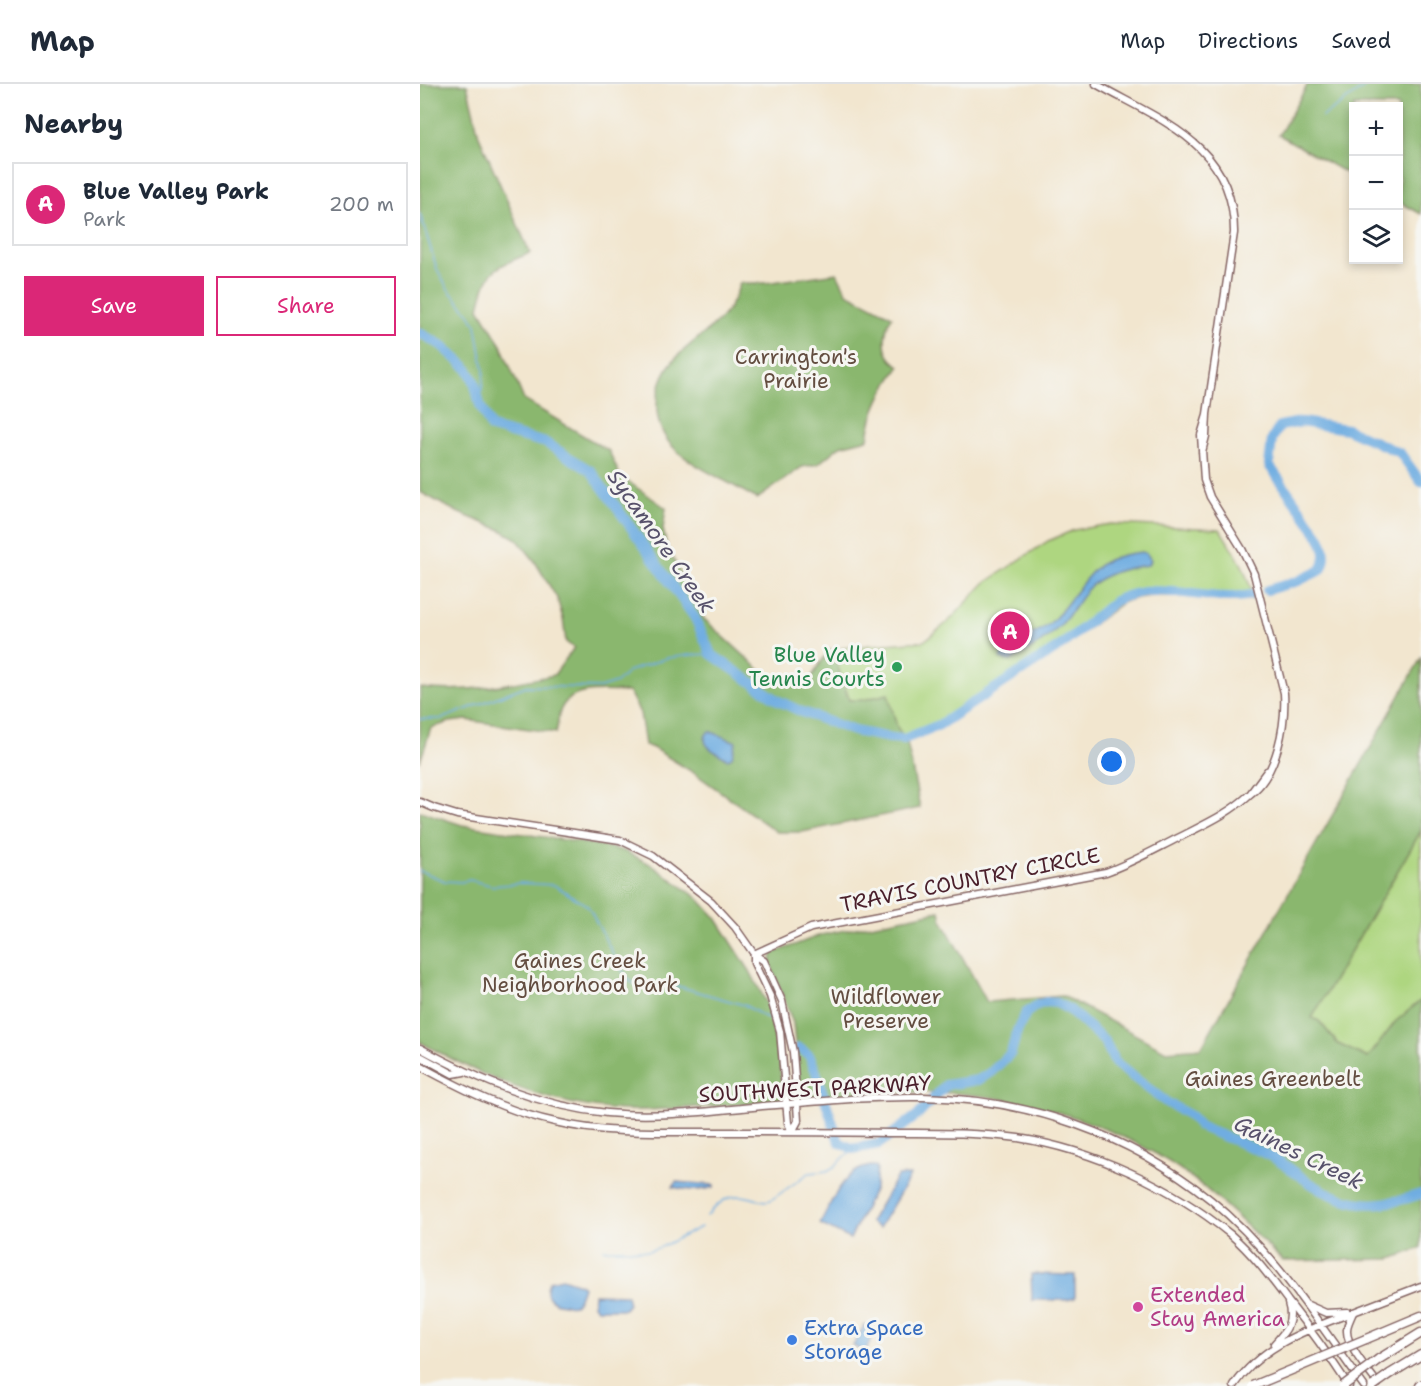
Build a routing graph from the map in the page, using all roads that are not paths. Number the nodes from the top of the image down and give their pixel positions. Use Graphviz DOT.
graph roads {
  1 [pos="1096,84"];
  2 [pos="420,802"];
  3 [pos="754,954"];
  4 [pos="420,1048"];
  5 [pos="420,1056"];
  6 [pos="420,1066"];
  7 [pos="464,1072"];
  8 [pos="787,1104"];
  9 [pos="797,1104"];
  10 [pos="792,1132"];
  11 [pos="1421,1286"];
  12 [pos="1287,1300"];
  13 [pos="1303,1301"];
  14 [pos="1353,1312"];
  15 [pos="1421,1316"];
  16 [pos="1320,1324"];
  17 [pos="1310,1329"];
  18 [pos="1421,1333"];
  19 [pos="1270,1349"];
  20 [pos="1421,1355"];
  21 [pos="1234,1386"];
  22 [pos="1253,1386"];
  23 [pos="1343,1386"];
  24 [pos="1350,1386"];
  25 [pos="1364,1386"];
  26 [pos="1373,1386"];
  27 [pos="1380,1386"];
  1 -- 3 [label="main road, TRAVIS COUNTRY CIRCLE"];
  2 -- 3 [label="main road"];
  3 -- 8 [label="main road"];
  3 -- 9 [label="main road"];
  4 -- 7 [label="main road, SOUTHWEST PARKWAY"];
  5 -- 7 [label="main road"];
  6 -- 10 [label="main road, SOUTHWEST PARKWAY"];
  7 -- 8 [label="main road, SOUTHWEST PARKWAY"];
  8 -- 9 [label="main road, SOUTHWEST PARKWAY"];
  8 -- 10 [label="main road"];
  9 -- 10 [label="main road"];
  9 -- 13 [label="main road, SOUTHWEST PARKWAY"];
  10 -- 12 [label="main road, SOUTHWEST PARKWAY"];
  11 -- 14 [label="main road"];
  12 -- 17 [label="main road, SOUTHWEST PARKWAY"];
  12 -- 19 [label="main road"];
  13 -- 14 [label="main road"];
  13 -- 16 [label="main road, SOUTHWEST PARKWAY"];
  14 -- 16 [label="main road"];
  14 -- 27 [label="main road"];
  15 -- 22 [label="highway, bridge"];
  16 -- 17 [label="main road"];
  16 -- 25 [label="main road, SOUTHWEST PARKWAY"];
  17 -- 19 [label="main road"];
  17 -- 24 [label="main road, SOUTHWEST PARKWAY"];
  18 -- 23 [label="highway, bridge"];
  19 -- 21 [label="main road"];
  20 -- 26 [label="highway, bridge"];
}
